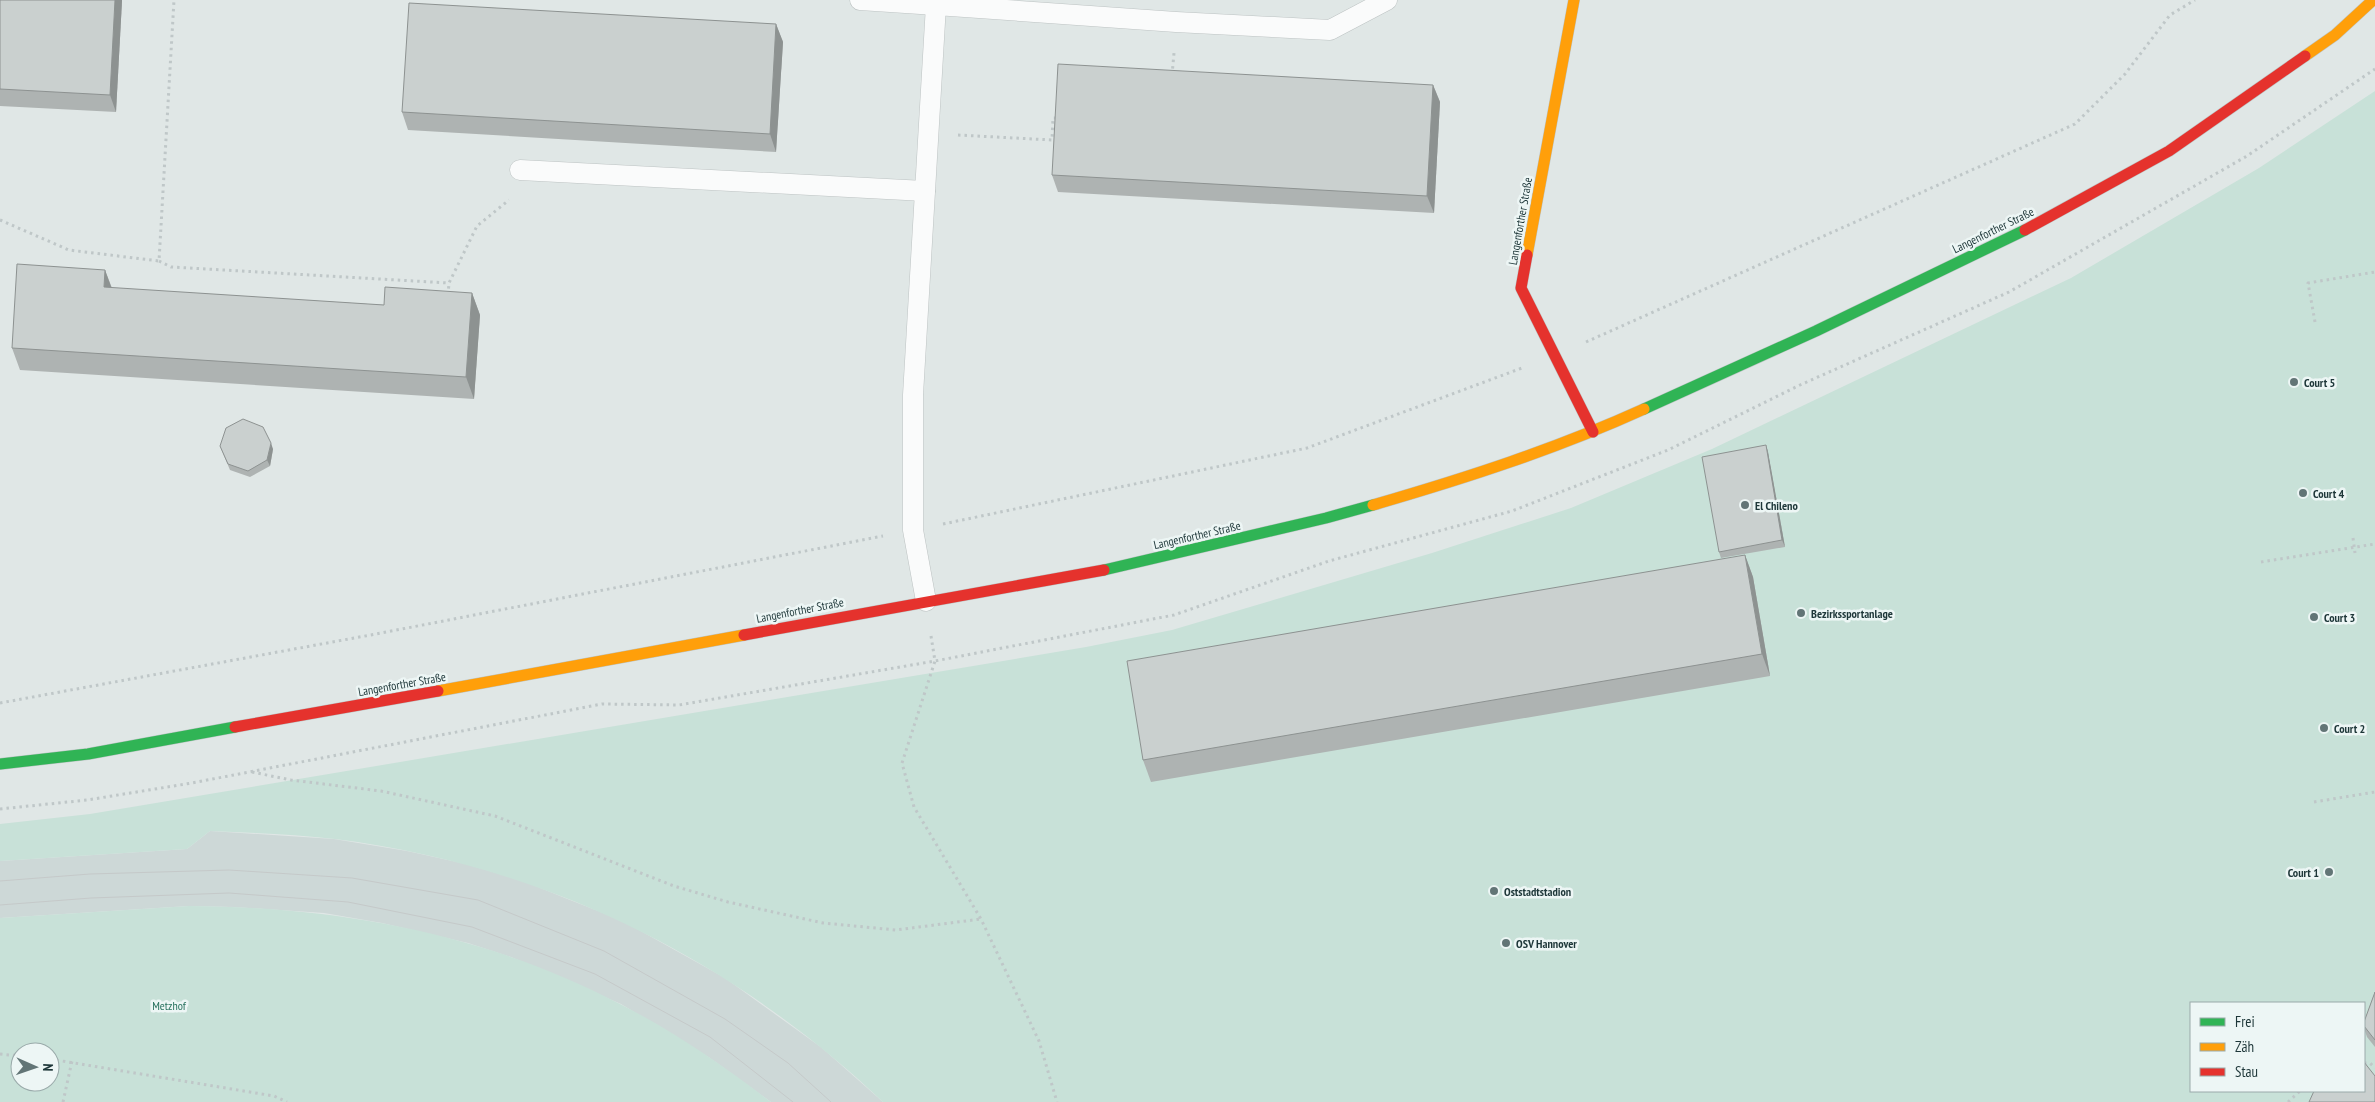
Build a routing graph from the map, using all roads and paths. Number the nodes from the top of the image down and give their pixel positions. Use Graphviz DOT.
graph roads {
  1 [pos="174,0"];
  2 [pos="860,0"];
  3 [pos="1387,0"];
  4 [pos="1574,0"];
  5 [pos="2195,0"];
  6 [pos="2373,0"];
  7 [pos="936,2"];
  8 [pos="1062,118"];
  9 [pos="928,133"];
  10 [pos="520,170"];
  11 [pos="925,191"];
  12 [pos="0,220"];
  13 [pos="159,260"];
  14 [pos="2375,272"];
  15 [pos="449,283"];
  16 [pos="448,303"];
  17 [pos="2315,322"];
  18 [pos="1556,356"];
  19 [pos="1593,432"];
  20 [pos="913,530"];
  21 [pos="2353,538"];
  22 [pos="2375,544"];
  23 [pos="2354,547"];
  24 [pos="2355,553"];
  25 [pos="2261,562"];
  26 [pos="926,601"];
  27 [pos="0,703"];
  28 [pos="0,764"];
  29 [pos="248,771"];
  30 [pos="2375,792"];
  31 [pos="2314,802"];
  32 [pos="0,809"];
  33 [pos="981,919"];
  34 [pos="60,1060"];
  35 [pos="72,1061"];
  36 [pos="2365,1063"];
  37 [pos="2375,1068"];
  38 [pos="2299,1092"];
  39 [pos="63,1102"];
  40 [pos="287,1102"];
  41 [pos="1057,1102"];
  42 [pos="2288,1102"];
  1 -- 13 [label="path"];
  2 -- 7 [label="lane"];
  3 -- 7 [label="lane"];
  4 -- 18 [label="main road, Langenforther Straße"];
  5 -- 18 [label="path"];
  6 -- 19 [label="main road, Langenforther Straße"];
  7 -- 9 [label="lane"];
  8 -- 9 [label="path"];
  9 -- 11 [label="lane"];
  10 -- 11 [label="lane"];
  10 -- 15 [label="path"];
  11 -- 20 [label="lane"];
  12 -- 13 [label="path"];
  13 -- 15 [label="path"];
  14 -- 17 [label="path"];
  15 -- 16 [label="path"];
  18 -- 19 [label="main road, Langenforther Straße"];
  18 -- 20 [label="path"];
  19 -- 26 [label="main road, Langenforther Straße"];
  20 -- 26 [label="lane"];
  20 -- 27 [label="path"];
  21 -- 23 [label="path"];
  22 -- 23 [label="path"];
  23 -- 24 [label="path"];
  23 -- 25 [label="path"];
  26 -- 28 [label="main road, Langenforther Straße"];
  29 -- 32 [label="path"];
  29 -- 33 [label="path"];
  29 -- 33 [label="path"];
  30 -- 31 [label="path"];
  33 -- 41 [label="path"];
  34 -- 35 [label="path"];
  35 -- 39 [label="path"];
  35 -- 40 [label="path"];
  36 -- 37 [label="path"];
  38 -- 42 [label="path"];
}
